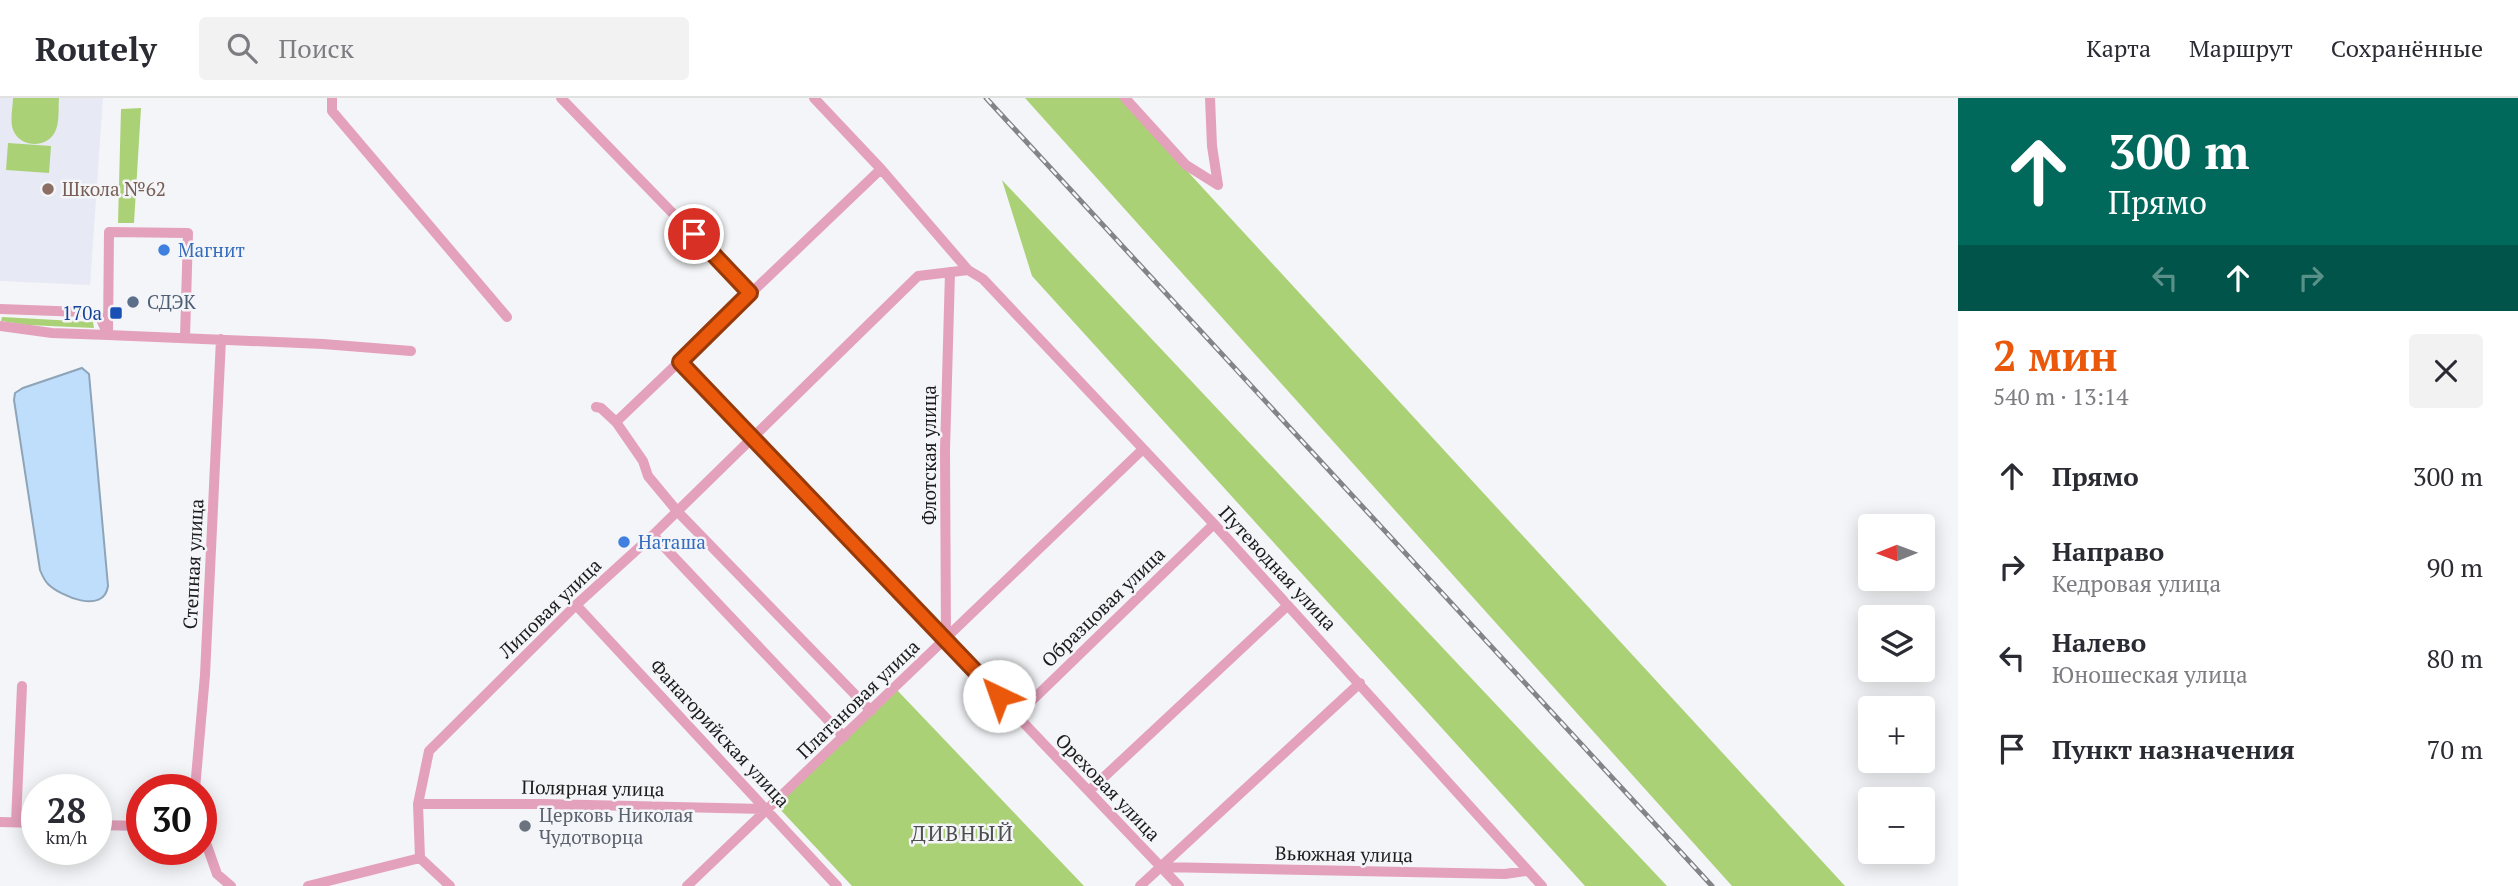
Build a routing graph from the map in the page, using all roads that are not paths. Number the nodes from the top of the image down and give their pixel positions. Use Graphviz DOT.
graph roads {
  1 [pos="332,98"];
  2 [pos="561,98"];
  3 [pos="814,98"];
  4 [pos="1125,98"];
  5 [pos="1210,98"];
  6 [pos="881,169"];
  7 [pos="968,270"];
  8 [pos="950,272"];
  9 [pos="750,293"];
  10 [pos="0,309"];
  11 [pos="507,317"];
  12 [pos="0,326"];
  13 [pos="108,335"];
  14 [pos="185,338"];
  15 [pos="221,339"];
  16 [pos="411,351"];
  17 [pos="680,362"];
  18 [pos="596,407"];
  19 [pos="616,422"];
  20 [pos="752,439"];
  21 [pos="1142,450"];
  22 [pos="677,511"];
  23 [pos="1214,524"];
  24 [pos="653,535"];
  25 [pos="576,605"];
  26 [pos="1287,606"];
  27 [pos="946,639"];
  28 [pos="1360,683"];
  29 [pos="22,687"];
  30 [pos="871,711"];
  31 [pos="1016,716"];
  32 [pos="844,737"];
  33 [pos="196,774"];
  34 [pos="1089,791"];
  35 [pos="418,804"];
  36 [pos="768,809"];
  37 [pos="0,822"];
  38 [pos="16,822"];
  39 [pos="21,822"];
  40 [pos="420,858"];
  41 [pos="214,865"];
  42 [pos="1160,867"];
  43 [pos="1527,871"];
  44 [pos="231,886"];
  45 [pos="308,886"];
  46 [pos="450,886"];
  47 [pos="688,886"];
  48 [pos="837,886"];
  49 [pos="1140,886"];
  50 [pos="1179,886"];
  51 [pos="1542,886"];
  1 -- 11 [label="street"];
  2 -- 9 [label="street"];
  3 -- 6 [label="street, Путеводная улица"];
  4 -- 5 [label="street"];
  6 -- 7 [label="street, Путеводная улица"];
  6 -- 9 [label="street"];
  7 -- 8 [label="street"];
  7 -- 21 [label="street, Путеводная улица"];
  8 -- 20 [label="street, Липовая улица"];
  8 -- 27 [label="street, Флотская улица"];
  9 -- 17 [label="street"];
  10 -- 13 [label="street"];
  12 -- 13 [label="street"];
  13 -- 14 [label="street"];
  13 -- 14 [label="street"];
  14 -- 15 [label="street"];
  15 -- 16 [label="street"];
  15 -- 33 [label="street, Степная улица"];
  17 -- 19 [label="street"];
  17 -- 20 [label="street, Ореховая улица"];
  18 -- 19 [label="street"];
  19 -- 22 [label="street"];
  20 -- 22 [label="street, Липовая улица"];
  20 -- 27 [label="street, Ореховая улица"];
  21 -- 23 [label="street, Путеводная улица"];
  21 -- 27 [label="street, Платановая улица"];
  22 -- 24 [label="street, Липовая улица"];
  22 -- 30 [label="street"];
  23 -- 26 [label="street, Путеводная улица"];
  23 -- 31 [label="street, Образцовая улица"];
  24 -- 25 [label="street, Липовая улица"];
  24 -- 32 [label="street"];
  25 -- 35 [label="street, Липовая улица"];
  25 -- 36 [label="street, Фанагорийская улица"];
  26 -- 28 [label="street, Путеводная улица"];
  26 -- 34 [label="street"];
  27 -- 30 [label="street, Платановая улица"];
  27 -- 31 [label="street, Ореховая улица"];
  28 -- 42 [label="street"];
  28 -- 43 [label="street, Путеводная улица"];
  29 -- 38 [label="street"];
  30 -- 32 [label="street, Платановая улица"];
  31 -- 34 [label="street, Ореховая улица"];
  32 -- 36 [label="street, Платановая улица"];
  34 -- 42 [label="street, Ореховая улица"];
  35 -- 36 [label="street, Полярная улица"];
  35 -- 40 [label="street, Липовая улица"];
  36 -- 47 [label="street, Платановая улица"];
  36 -- 48 [label="street, Фанагорийская улица"];
  37 -- 38 [label="street"];
  38 -- 39 [label="street"];
  40 -- 45 [label="street"];
  40 -- 46 [label="street"];
  41 -- 44 [label="street"];
  42 -- 43 [label="street, Вьюжная улица"];
  42 -- 49 [label="street"];
  42 -- 50 [label="street, Ореховая улица"];
  43 -- 51 [label="street, Путеводная улица"];
}
